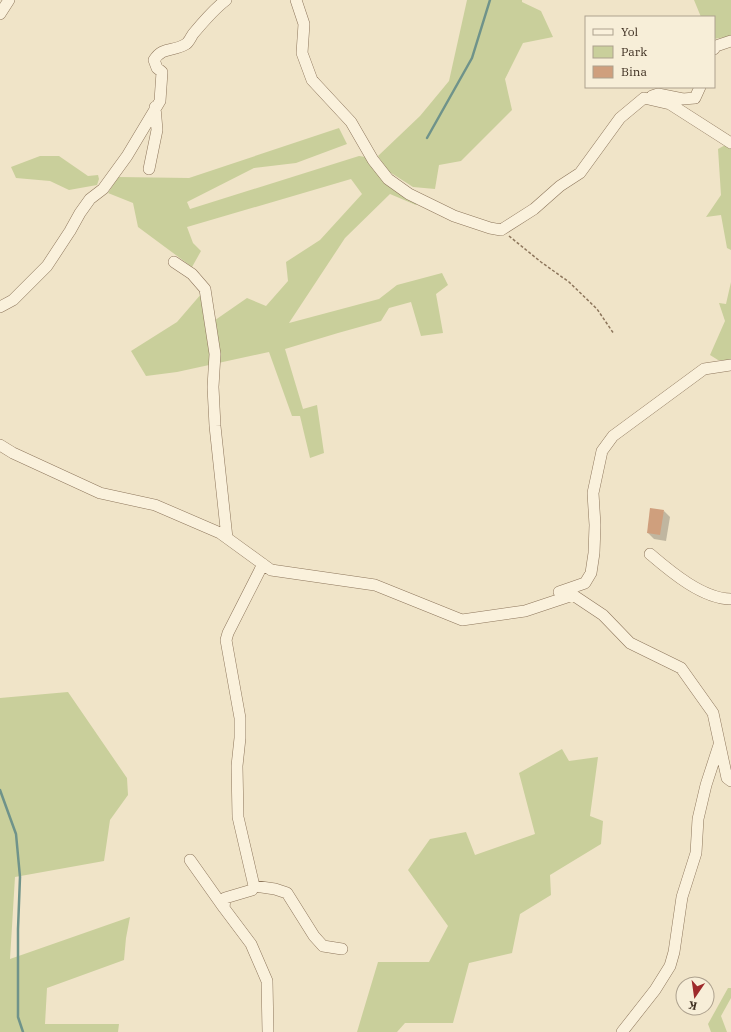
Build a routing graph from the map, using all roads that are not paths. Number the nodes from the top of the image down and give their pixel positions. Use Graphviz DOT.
graph roads {
  1 [pos="9,0"];
  2 [pos="226,0"];
  3 [pos="296,0"];
  4 [pos="0,14"];
  5 [pos="731,41"];
  6 [pos="715,48"];
  7 [pos="700,88"];
  8 [pos="644,98"];
  9 [pos="155,108"];
  10 [pos="731,143"];
  11 [pos="148,170"];
  12 [pos="174,262"];
  13 [pos="0,307"];
  14 [pos="731,365"];
  15 [pos="0,445"];
  16 [pos="227,538"];
  17 [pos="650,554"];
  18 [pos="263,564"];
  19 [pos="731,599"];
  20 [pos="533,609"];
  21 [pos="720,745"];
  22 [pos="731,781"];
  23 [pos="190,860"];
  24 [pos="254,886"];
  25 [pos="224,908"];
  26 [pos="342,949"];
  27 [pos="268,1032"];
  28 [pos="622,1032"];
  1 -- 4 [label="street"];
  2 -- 9 [label="street"];
  3 -- 8 [label="street"];
  5 -- 6 [label="street"];
  7 -- 8 [label="street"];
  8 -- 10 [label="street"];
  9 -- 11 [label="street"];
  9 -- 13 [label="street"];
  12 -- 16 [label="street"];
  14 -- 20 [label="street"];
  15 -- 16 [label="street"];
  16 -- 18 [label="street"];
  17 -- 19 [label="street"];
  18 -- 20 [label="street"];
  18 -- 24 [label="street"];
  20 -- 21 [label="street"];
  21 -- 22 [label="street"];
  21 -- 28 [label="street"];
  23 -- 25 [label="street"];
  24 -- 25 [label="street"];
  24 -- 26 [label="street"];
  25 -- 27 [label="street"];
}
